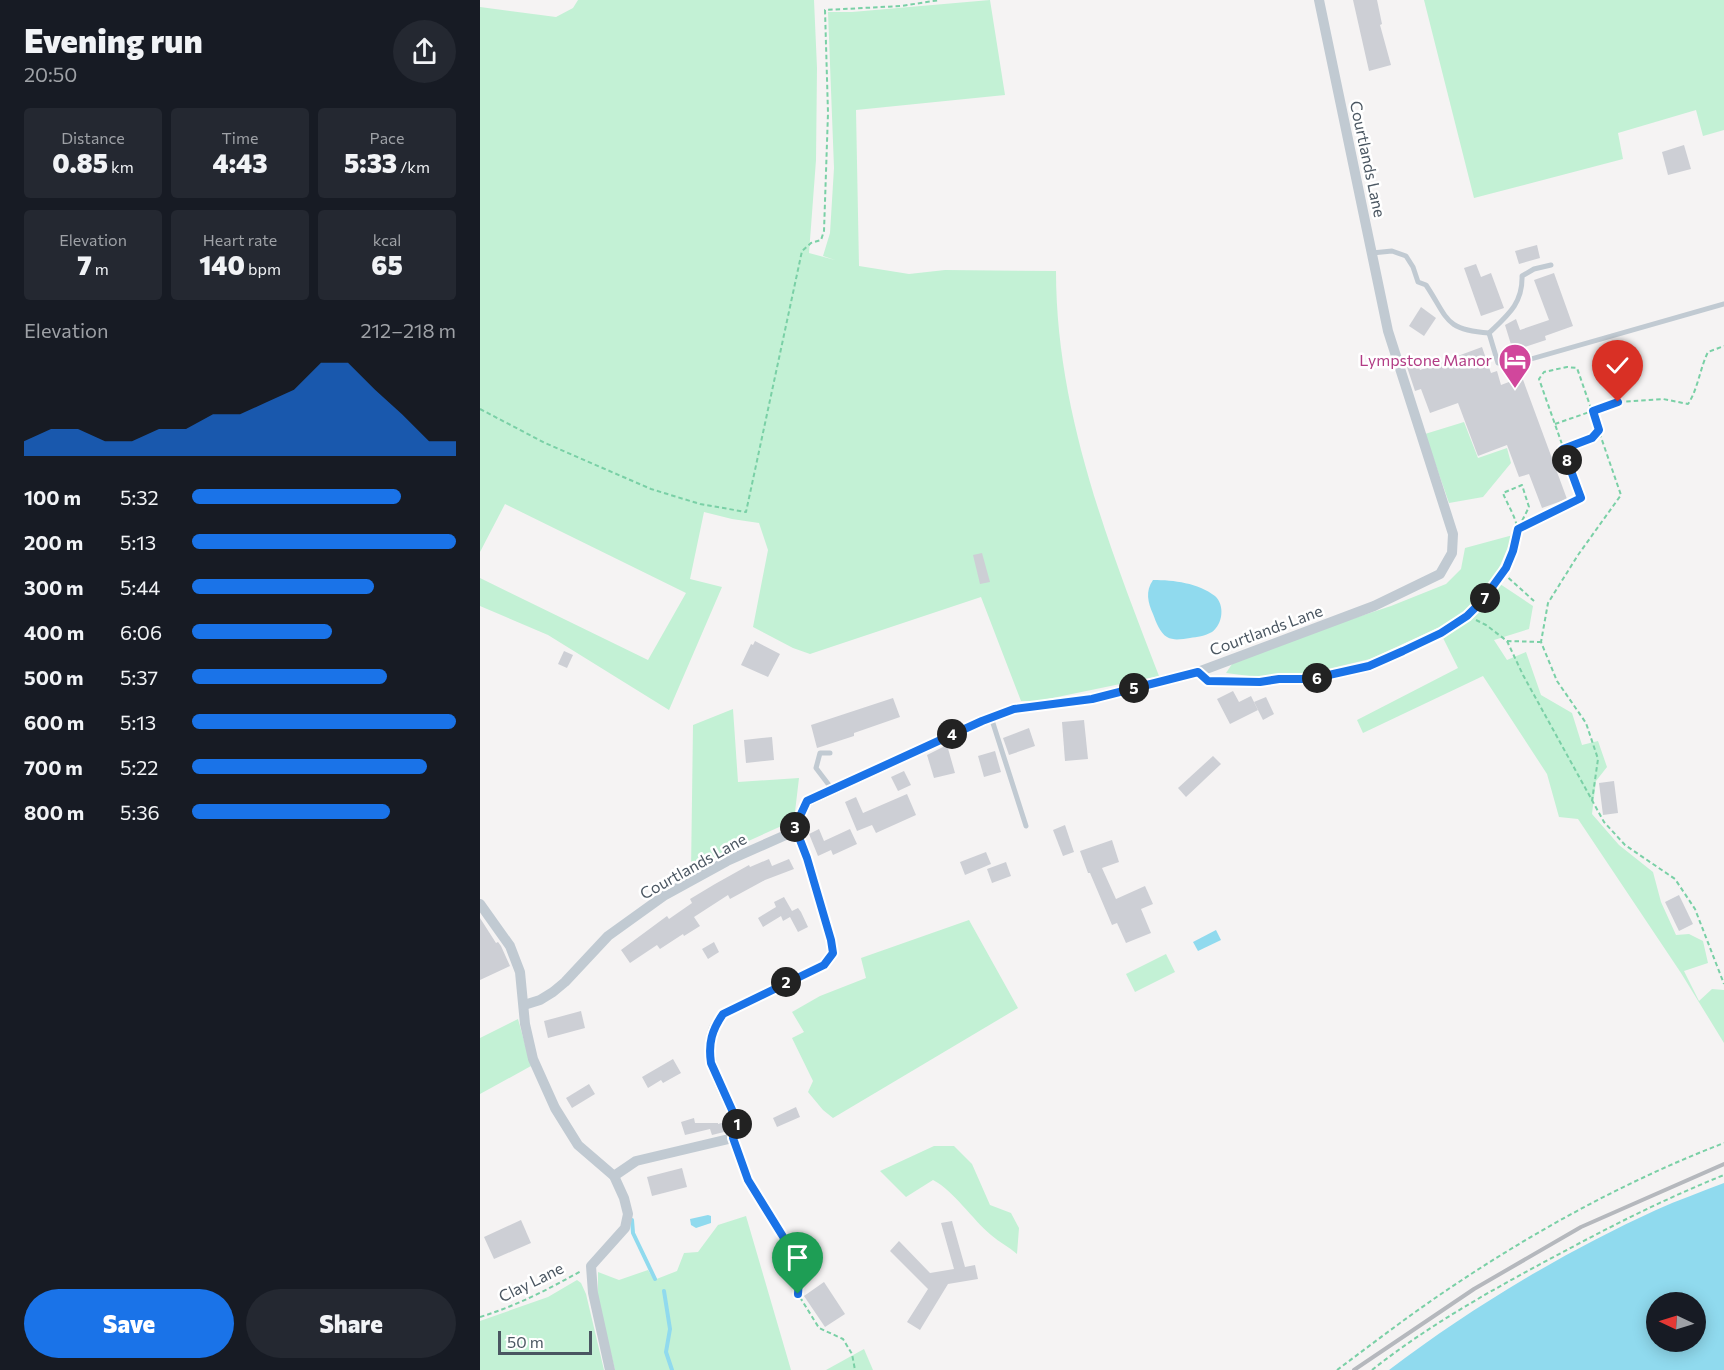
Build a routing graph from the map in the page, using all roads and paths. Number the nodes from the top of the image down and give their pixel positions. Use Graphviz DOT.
graph roads {
  1 [pos="940,0"];
  2 [pos="1319,0"];
  3 [pos="1372,253"];
  4 [pos="1551,265"];
  5 [pos="1724,304"];
  6 [pos="1489,333"];
  7 [pos="1724,346"];
  8 [pos="480,409"];
  9 [pos="1593,411"];
  10 [pos="1555,424"];
  11 [pos="1599,430"];
  12 [pos="1563,449"];
  13 [pos="1518,529"];
  14 [pos="1502,573"];
  15 [pos="1534,601"];
  16 [pos="1467,616"];
  17 [pos="1507,641"];
  18 [pos="1540,642"];
  19 [pos="1198,672"];
  20 [pos="1208,681"];
  21 [pos="991,717"];
  22 [pos="830,753"];
  23 [pos="832,789"];
  24 [pos="1592,801"];
  25 [pos="1026,826"];
  26 [pos="795,827"];
  27 [pos="480,904"];
  28 [pos="1724,984"];
  29 [pos="524,1005"];
  30 [pos="733,1138"];
  31 [pos="1724,1143"];
  32 [pos="1724,1175"];
  33 [pos="614,1176"];
  34 [pos="591,1266"];
  35 [pos="480,1317"];
  36 [pos="610,1370"];
  37 [pos="855,1370"];
  38 [pos="1337,1370"];
  39 [pos="1372,1370"];
  1 -- 8 [label="path"];
  2 -- 3 [label="street, Courtlands Lane"];
  3 -- 6 [label="lane"];
  3 -- 19 [label="street, Courtlands Lane"];
  4 -- 6 [label="lane"];
  5 -- 6 [label="lane"];
  7 -- 9 [label="path"];
  9 -- 10 [label="path"];
  9 -- 10 [label="path"];
  9 -- 11 [label="path"];
  10 -- 12 [label="path"];
  11 -- 12 [label="path"];
  11 -- 18 [label="path"];
  12 -- 13 [label="path"];
  13 -- 13 [label="path"];
  13 -- 14 [label="path"];
  14 -- 15 [label="path"];
  14 -- 16 [label="path"];
  16 -- 17 [label="path"];
  16 -- 20 [label="lane"];
  17 -- 18 [label="path"];
  17 -- 24 [label="path"];
  18 -- 24 [label="path"];
  19 -- 20 [label="street"];
  19 -- 21 [label="street, Courtlands Lane"];
  21 -- 23 [label="street, Courtlands Lane"];
  21 -- 25 [label="lane"];
  22 -- 23 [label="lane"];
  23 -- 26 [label="street, Courtlands Lane"];
  24 -- 28 [label="path"];
  26 -- 29 [label="street, Courtlands Lane"];
  26 -- 30 [label="street"];
  27 -- 29 [label="street"];
  29 -- 33 [label="street"];
  30 -- 33 [label="street"];
  30 -- 37 [label="path"];
  31 -- 38 [label="path"];
  32 -- 39 [label="path"];
  33 -- 34 [label="street"];
  34 -- 35 [label="path, Clay Lane"];
  34 -- 36 [label="street"];
}
